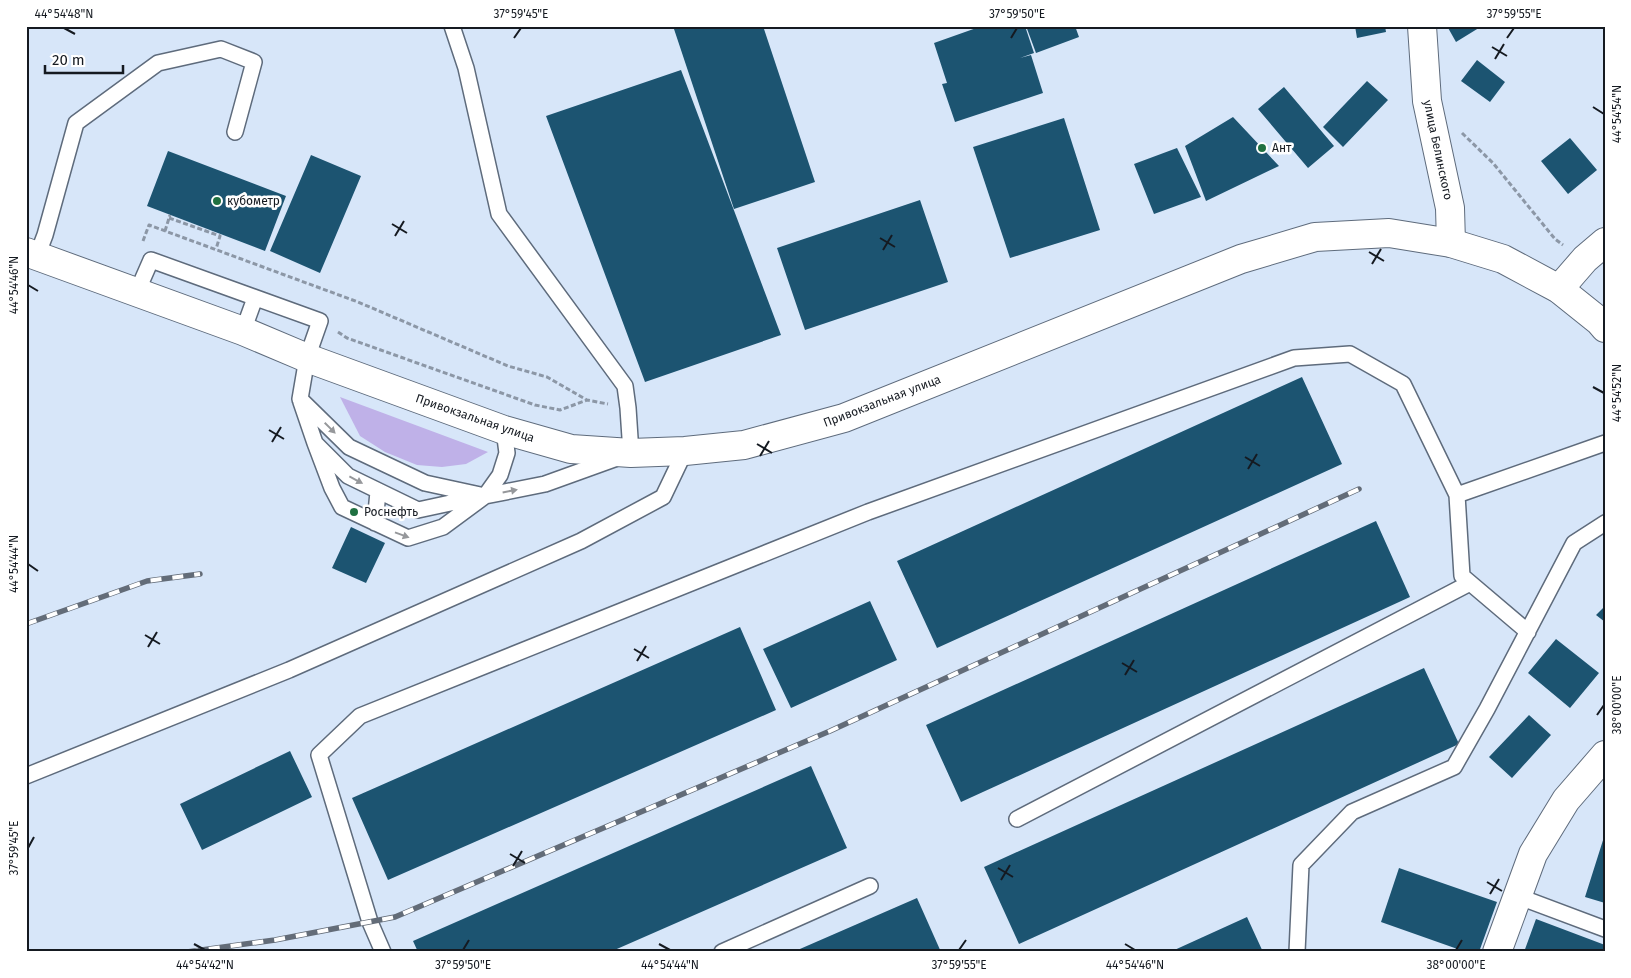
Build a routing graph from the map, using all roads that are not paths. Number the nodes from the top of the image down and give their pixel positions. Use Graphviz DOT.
graph roads {
  1 [pos="452,26"];
  2 [pos="1422,26"];
  3 [pos="235,132"];
  4 [pos="1451,243"];
  5 [pos="1595,251"];
  6 [pos="32,254"];
  7 [pos="1559,288"];
  8 [pos="137,292"];
  9 [pos="255,298"];
  10 [pos="1605,328"];
  11 [pos="243,331"];
  12 [pos="307,358"];
  13 [pos="300,399"];
  14 [pos="504,430"];
  15 [pos="1605,442"];
  16 [pos="315,443"];
  17 [pos="685,451"];
  18 [pos="631,453"];
  19 [pos="378,492"];
  20 [pos="1457,495"];
  21 [pos="485,496"];
  22 [pos="1605,522"];
  23 [pos="375,523"];
  24 [pos="1470,583"];
  25 [pos="1528,632"];
  26 [pos="1605,755"];
  27 [pos="26,776"];
  28 [pos="1017,819"];
  29 [pos="870,886"];
  30 [pos="1517,896"];
  31 [pos="1605,929"];
  32 [pos="383,952"];
  33 [pos="722,952"];
  34 [pos="1297,952"];
  35 [pos="1497,952"];
  1 -- 18 [label="lane"];
  2 -- 4 [label="main road, улица Белинского"];
  3 -- 6 [label="lane"];
  4 -- 7 [label="main road, Привокзальная улица"];
  4 -- 17 [label="main road, Привокзальная улица"];
  5 -- 7 [label="main road"];
  6 -- 8 [label="main road, Привокзальная улица"];
  7 -- 10 [label="main road, Привокзальная улица"];
  8 -- 9 [label="lane"];
  8 -- 11 [label="main road, Привокзальная улица"];
  9 -- 11 [label="lane"];
  9 -- 12 [label="lane"];
  11 -- 12 [label="main road, Привокзальная улица"];
  12 -- 13 [label="lane"];
  12 -- 14 [label="main road, Привокзальная улица"];
  13 -- 16 [label="lane"];
  13 -- 21 [label="lane, one-way"];
  14 -- 18 [label="main road, Привокзальная улица"];
  14 -- 21 [label="lane"];
  15 -- 20 [label="lane"];
  16 -- 19 [label="lane, one-way"];
  16 -- 23 [label="lane"];
  17 -- 18 [label="main road, Привокзальная улица"];
  17 -- 27 [label="lane"];
  21 -- 18 [label="lane, one-way"];
  19 -- 21 [label="lane"];
  19 -- 23 [label="lane"];
  20 -- 24 [label="lane"];
  20 -- 32 [label="lane"];
  23 -- 21 [label="lane, one-way"];
  22 -- 25 [label="lane"];
  24 -- 25 [label="lane"];
  24 -- 28 [label="lane"];
  25 -- 34 [label="lane"];
  26 -- 30 [label="main road"];
  29 -- 33 [label="lane"];
  30 -- 31 [label="lane"];
  30 -- 35 [label="main road"];
}
